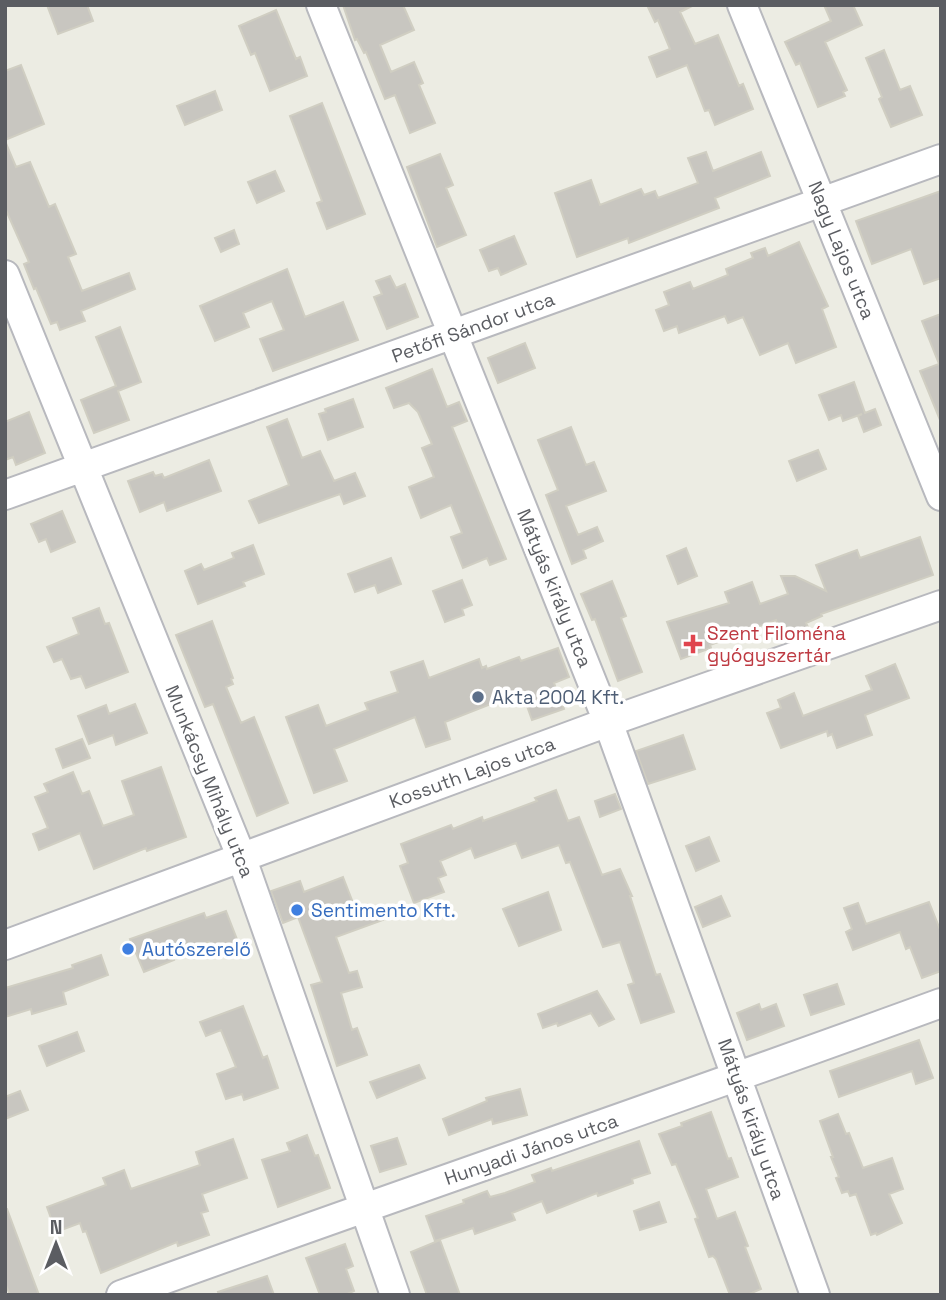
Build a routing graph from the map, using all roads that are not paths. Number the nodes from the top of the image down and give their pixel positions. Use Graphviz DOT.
graph roads {
  1 [pos="321,5"];
  2 [pos="742,5"];
  3 [pos="941,159"];
  4 [pos="822,202"];
  5 [pos="5,275"];
  6 [pos="453,334"];
  7 [pos="82,466"];
  8 [pos="5,495"];
  9 [pos="941,496"];
  10 [pos="941,605"];
  11 [pos="608,722"];
  12 [pos="241,856"];
  13 [pos="5,945"];
  14 [pos="941,1003"];
  15 [pos="738,1078"];
  16 [pos="363,1207"];
  17 [pos="121,1295"];
  18 [pos="395,1295"];
  19 [pos="815,1295"];
  1 -- 6 [label="street, Mátyás király utca"];
  2 -- 4 [label="street, Nagy Lajos utca"];
  3 -- 4 [label="street, Petőfi Sándor utca"];
  4 -- 6 [label="street, Petőfi Sándor utca"];
  4 -- 9 [label="street, Nagy Lajos utca"];
  5 -- 7 [label="street, Munkácsy Mihály utca"];
  6 -- 7 [label="street, Petőfi Sándor utca"];
  6 -- 11 [label="street, Mátyás király utca"];
  7 -- 8 [label="street, Petőfi Sándor utca"];
  7 -- 12 [label="street, Munkácsy Mihály utca"];
  10 -- 11 [label="street, Kossuth Lajos utca"];
  11 -- 12 [label="street, Kossuth Lajos utca"];
  11 -- 15 [label="street, Mátyás király utca"];
  12 -- 13 [label="street, Kossuth Lajos utca"];
  12 -- 16 [label="street, Munkácsy Mihály utca"];
  14 -- 15 [label="street, Hunyadi János utca"];
  15 -- 16 [label="street, Hunyadi János utca"];
  15 -- 19 [label="street, Mátyás király utca"];
  16 -- 17 [label="street, Hunyadi János utca"];
  16 -- 18 [label="street, Munkácsy Mihály utca"];
}
